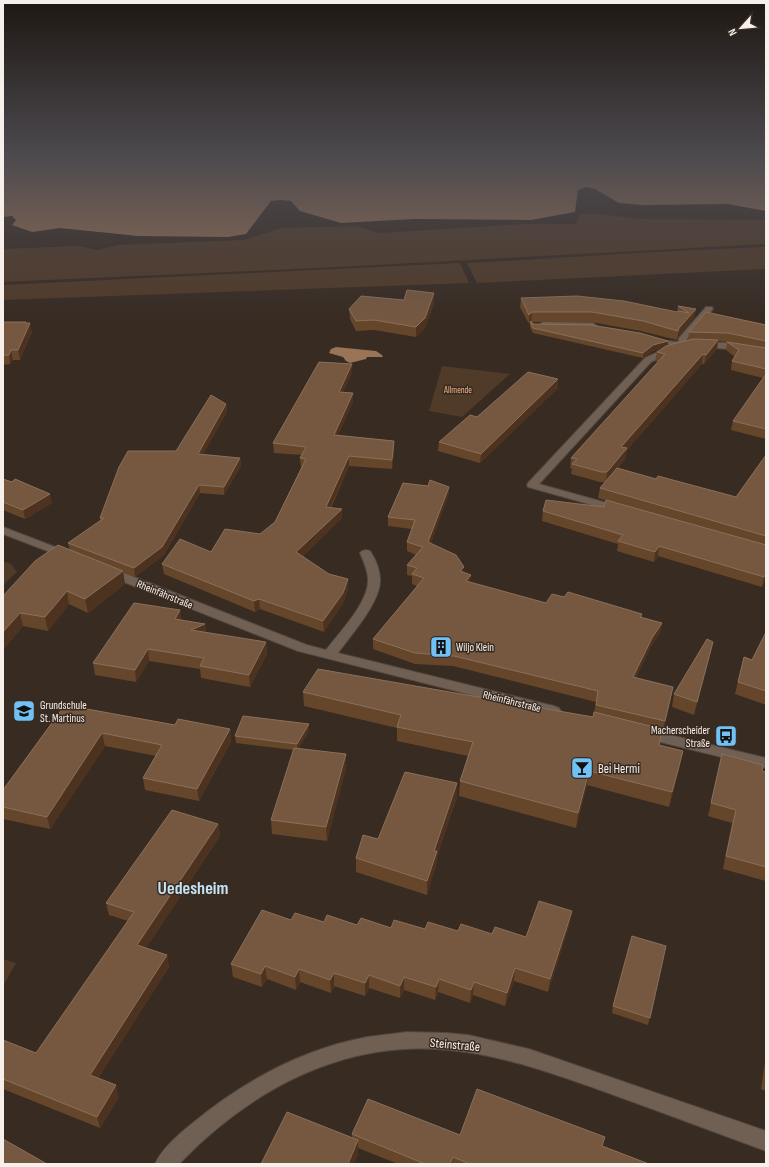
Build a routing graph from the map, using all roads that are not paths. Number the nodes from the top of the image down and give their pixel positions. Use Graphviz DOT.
graph roads {
  1 [pos="709,309"];
  2 [pos="534,325"];
  3 [pos="604,328"];
  4 [pos="661,340"];
  5 [pos="682,346"];
  6 [pos="766,353"];
  7 [pos="631,513"];
  8 [pos="3,530"];
  9 [pos="366,554"];
  10 [pos="75,558"];
  11 [pos="96,567"];
  12 [pos="329,655"];
  13 [pos="564,714"];
  14 [pos="633,731"];
  15 [pos="766,763"];
  16 [pos="766,1141"];
  17 [pos="165,1164"];
  1 -- 5 [label="street"];
  2 -- 3 [label="street"];
  4 -- 5 [label="street"];
  5 -- 6 [label="street"];
  5 -- 7 [label="street"];
  8 -- 10 [label="street"];
  9 -- 12 [label="street"];
  11 -- 12 [label="street, Rheinfährstraße"];
  12 -- 13 [label="street, Rheinfährstraße"];
  14 -- 15 [label="street"];
  16 -- 17 [label="street, Steinstraße"];
}
